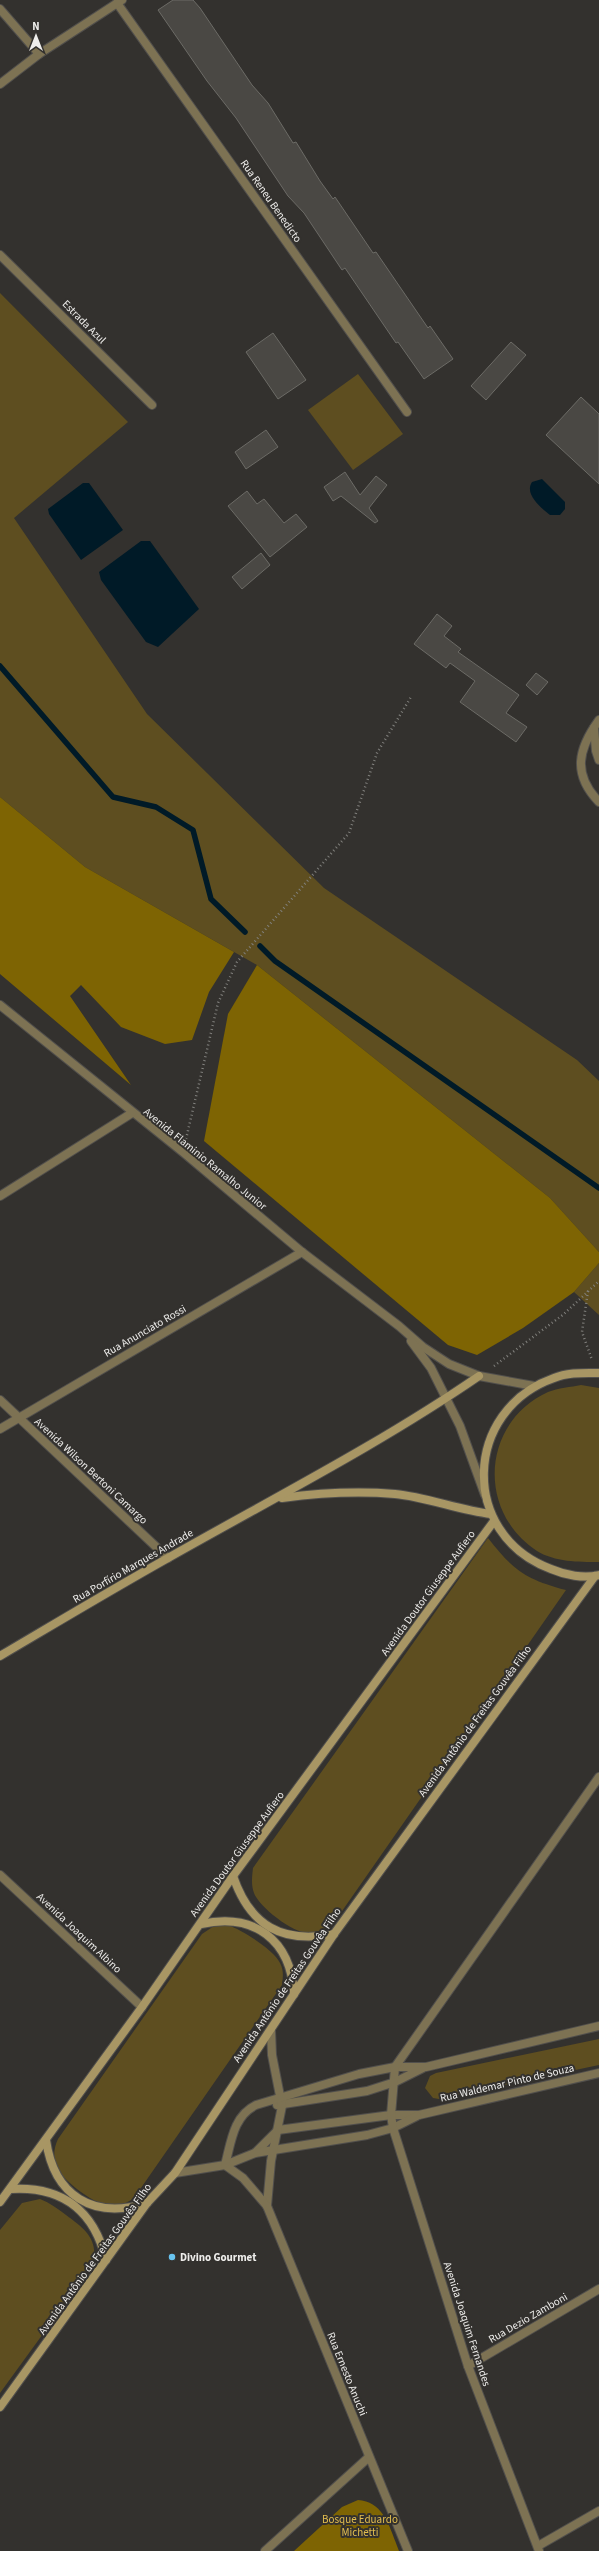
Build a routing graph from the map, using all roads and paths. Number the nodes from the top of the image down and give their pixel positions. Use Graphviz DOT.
graph roads {
  1 [pos="119,2"];
  2 [pos="0,9"];
  3 [pos="39,54"];
  4 [pos="0,84"];
  5 [pos="0,255"];
  6 [pos="152,405"];
  7 [pos="407,412"];
  8 [pos="411,696"];
  9 [pos="596,723"];
  10 [pos="599,760"];
  11 [pos="599,802"];
  12 [pos="0,1005"];
  13 [pos="132,1113"];
  14 [pos="184,1153"];
  15 [pos="0,1196"];
  16 [pos="302,1252"];
  17 [pos="599,1280"];
  18 [pos="588,1291"];
  19 [pos="399,1326"];
  20 [pos="597,1370"];
  21 [pos="479,1376"];
  22 [pos="534,1386"];
  23 [pos="446,1398"];
  24 [pos="0,1400"];
  25 [pos="18,1418"];
  26 [pos="0,1429"];
  27 [pos="485,1496"];
  28 [pos="279,1498"];
  29 [pos="493,1517"];
  30 [pos="168,1558"];
  31 [pos="597,1576"];
  32 [pos="0,1656"];
  33 [pos="599,1777"];
  34 [pos="0,1875"];
  35 [pos="233,1876"];
  36 [pos="201,1924"];
  37 [pos="334,1934"];
  38 [pos="294,1994"];
  39 [pos="142,2007"];
  40 [pos="599,2026"];
  41 [pos="271,2030"];
  42 [pos="426,2067"];
  43 [pos="395,2068"];
  44 [pos="599,2073"];
  45 [pos="395,2082"];
  46 [pos="282,2097"];
  47 [pos="265,2103"];
  48 [pos="282,2106"];
  49 [pos="391,2115"];
  50 [pos="419,2115"];
  51 [pos="393,2128"];
  52 [pos="278,2130"];
  53 [pos="46,2140"];
  54 [pos="274,2150"];
  55 [pos="255,2152"];
  56 [pos="225,2165"];
  57 [pos="175,2173"];
  58 [pos="11,2189"];
  59 [pos="0,2202"];
  60 [pos="147,2203"];
  61 [pos="267,2206"];
  62 [pos="106,2260"];
  63 [pos="599,2289"];
  64 [pos="468,2366"];
  65 [pos="0,2407"];
  66 [pos="369,2457"];
  67 [pos="599,2511"];
  68 [pos="538,2549"];
  69 [pos="265,2551"];
  70 [pos="408,2551"];
  1 -- 3 [label="street"];
  1 -- 7 [label="street, Rua Reneu Benedicto"];
  2 -- 3 [label="street"];
  3 -- 4 [label="street"];
  5 -- 6 [label="street, Estrada Azul"];
  8 -- 14 [label="path"];
  9 -- 10 [label="street"];
  9 -- 11 [label="street"];
  12 -- 13 [label="street, Avenida Flaminio Ramalho Junior"];
  13 -- 14 [label="street, Avenida Flaminio Ramalho Junior"];
  13 -- 15 [label="street"];
  14 -- 16 [label="street, Avenida Flaminio Ramalho Junior"];
  16 -- 19 [label="street, Avenida Flaminio Ramalho Junior"];
  16 -- 25 [label="street, Rua Anunciato Rossi"];
  17 -- 18 [label="path"];
  18 -- 20 [label="path"];
  18 -- 21 [label="path"];
  19 -- 21 [label="street, Avenida Flaminio Ramalho Junior"];
  19 -- 23 [label="street, Avenida Flaminio Ramalho Junior"];
  20 -- 22 [label="street"];
  21 -- 22 [label="street, Avenida Flaminio Ramalho Junior"];
  21 -- 23 [label="street, Rua Porfírio Marques Andrade"];
  22 -- 27 [label="street"];
  23 -- 27 [label="street, Avenida Flaminio Ramalho Junior"];
  23 -- 28 [label="street, Rua Porfírio Marques Andrade"];
  24 -- 25 [label="street, Avenida Wilson Bertoni Camargo"];
  25 -- 26 [label="street, Rua Anunciato Rossi"];
  25 -- 30 [label="street, Avenida Wilson Bertoni Camargo"];
  27 -- 29 [label="street"];
  28 -- 29 [label="street, Rua Porfírio Marques Andrade"];
  28 -- 30 [label="street, Rua Porfírio Marques Andrade"];
  29 -- 31 [label="street"];
  29 -- 35 [label="street, Avenida Doutor Giuseppe Aufiero"];
  30 -- 32 [label="street, Rua Porfírio Marques Andrade"];
  31 -- 37 [label="street, Avenida Antônio de Freitas Gouvêa Filho"];
  33 -- 43 [label="street"];
  34 -- 39 [label="street, Avenida Joaquim Albino"];
  35 -- 36 [label="street, Avenida Doutor Giuseppe Aufiero"];
  35 -- 37 [label="street"];
  36 -- 38 [label="street"];
  36 -- 39 [label="street, Avenida Doutor Giuseppe Aufiero"];
  37 -- 38 [label="street, Avenida Antônio de Freitas Gouvêa Filho"];
  38 -- 41 [label="street, Avenida Antônio de Freitas Gouvêa Filho"];
  39 -- 53 [label="street, Avenida Doutor Giuseppe Aufiero"];
  40 -- 42 [label="street"];
  41 -- 46 [label="street, Rua Ernesto Anuchi"];
  41 -- 57 [label="street, Avenida Antônio de Freitas Gouvêa Filho"];
  42 -- 43 [label="street"];
  42 -- 45 [label="street"];
  43 -- 45 [label="street, Avenida Joaquim Fernandes"];
  43 -- 46 [label="street"];
  44 -- 50 [label="street, Rua Waldemar Pinto de Souza"];
  45 -- 48 [label="street"];
  45 -- 49 [label="street, Avenida Joaquim Fernandes"];
  46 -- 47 [label="street"];
  46 -- 48 [label="street, Rua Ernesto Anuchi"];
  47 -- 48 [label="street"];
  47 -- 56 [label="street"];
  48 -- 52 [label="street, Rua Ernesto Anuchi"];
  49 -- 50 [label="street"];
  49 -- 51 [label="street, Avenida Joaquim Fernandes"];
  49 -- 52 [label="street"];
  50 -- 51 [label="street"];
  51 -- 54 [label="street"];
  51 -- 64 [label="street, Avenida Joaquim Fernandes"];
  52 -- 54 [label="street, Rua Ernesto Anuchi"];
  52 -- 55 [label="street"];
  53 -- 58 [label="street, Avenida Doutor Giuseppe Aufiero"];
  53 -- 60 [label="street"];
  54 -- 55 [label="street"];
  54 -- 61 [label="street, Rua Ernesto Anuchi"];
  55 -- 56 [label="street"];
  56 -- 57 [label="street"];
  56 -- 61 [label="street, Rua Ernesto Anuchi"];
  57 -- 60 [label="street, Avenida Antônio de Freitas Gouvêa Filho"];
  58 -- 59 [label="street, Avenida Doutor Giuseppe Aufiero"];
  58 -- 62 [label="street"];
  60 -- 62 [label="street, Avenida Antônio de Freitas Gouvêa Filho"];
  61 -- 66 [label="street, Rua Ernesto Anuchi"];
  62 -- 65 [label="street, Avenida Antônio de Freitas Gouvêa Filho"];
  63 -- 64 [label="street, Rua Dezio Zamboni"];
  64 -- 68 [label="street, Avenida Joaquim Fernandes"];
  66 -- 69 [label="street"];
  66 -- 70 [label="street, Rua Ernesto Anuchi"];
  67 -- 68 [label="street"];
}
